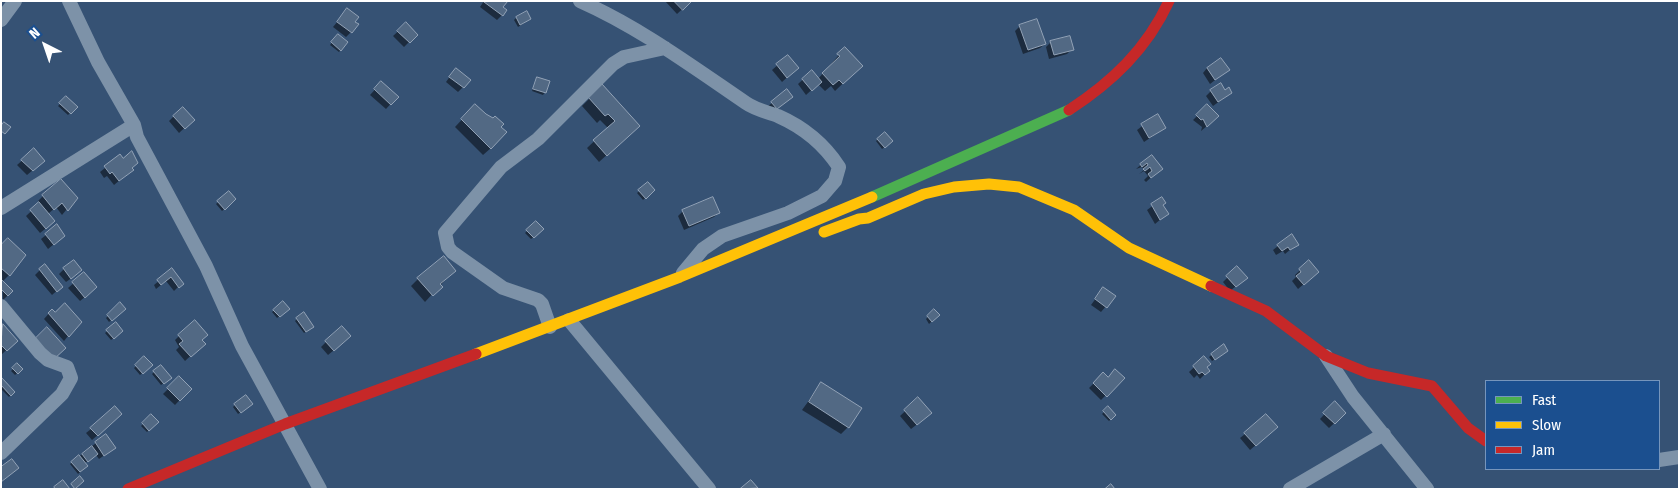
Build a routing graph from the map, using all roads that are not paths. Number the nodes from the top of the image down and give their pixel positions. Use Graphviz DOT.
graph roads {
  1 [pos="15,1"];
  2 [pos="69,1"];
  3 [pos="580,1"];
  4 [pos="1169,1"];
  5 [pos="1,20"];
  6 [pos="665,48"];
  7 [pos="134,125"];
  8 [pos="1,208"];
  9 [pos="734,254"];
  10 [pos="681,275"];
  11 [pos="3,311"];
  12 [pos="569,320"];
  13 [pos="550,327"];
  14 [pos="1326,356"];
  15 [pos="285,425"];
  16 [pos="1384,434"];
  17 [pos="1485,440"];
  18 [pos="1,453"];
  19 [pos="1679,457"];
  20 [pos="1660,460"];
  21 [pos="128,489"];
  22 [pos="320,489"];
  23 [pos="710,489"];
  24 [pos="1290,489"];
  25 [pos="1427,489"];
  1 -- 5 [label="street"];
  2 -- 7 [label="street"];
  3 -- 6 [label="street"];
  4 -- 9 [label="street"];
  6 -- 10 [label="street"];
  6 -- 13 [label="street"];
  7 -- 8 [label="street"];
  7 -- 15 [label="street"];
  9 -- 10 [label="street"];
  9 -- 14 [label="street"];
  10 -- 12 [label="street"];
  11 -- 18 [label="street"];
  12 -- 13 [label="street"];
  12 -- 23 [label="street"];
  13 -- 15 [label="street"];
  14 -- 16 [label="street"];
  14 -- 17 [label="street"];
  15 -- 21 [label="street"];
  15 -- 22 [label="street"];
  16 -- 24 [label="street"];
  16 -- 25 [label="street"];
  19 -- 20 [label="street"];
}
